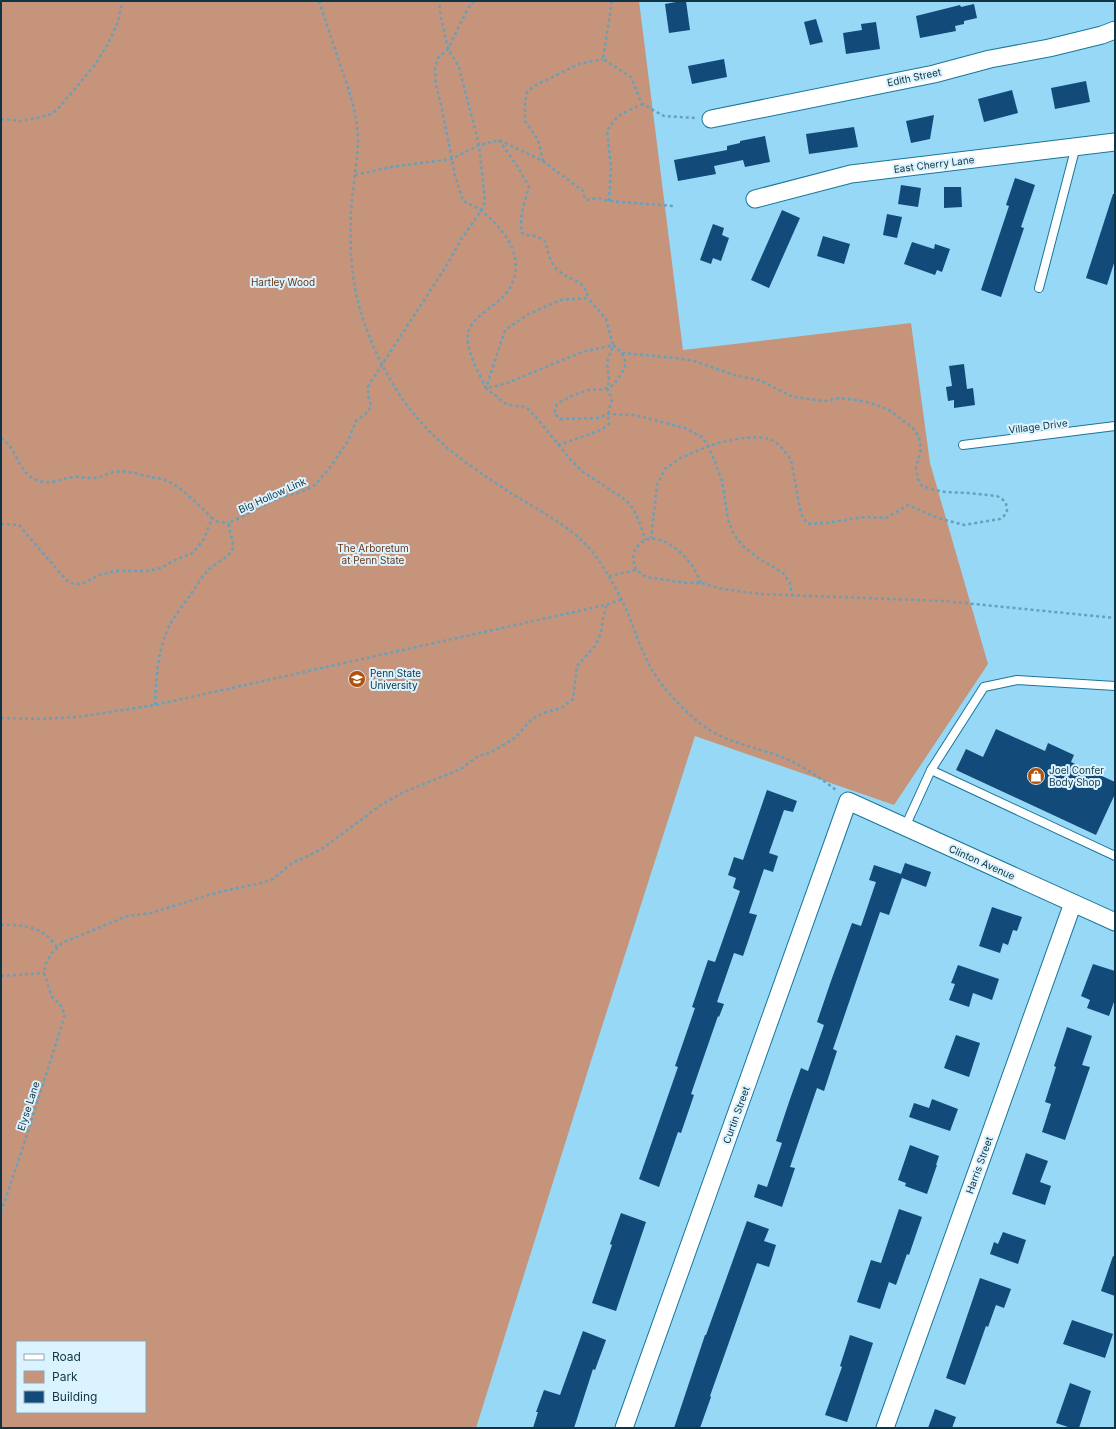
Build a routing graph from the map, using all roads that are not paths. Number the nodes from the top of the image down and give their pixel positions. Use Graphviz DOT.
graph roads {
  1 [pos="1115,30"];
  2 [pos="712,120"];
  3 [pos="1115,142"];
  4 [pos="1076,146"];
  5 [pos="755,199"];
  6 [pos="1039,288"];
  7 [pos="1115,426"];
  8 [pos="963,445"];
  9 [pos="1115,686"];
  10 [pos="931,770"];
  11 [pos="848,801"];
  12 [pos="905,827"];
  13 [pos="1115,856"];
  14 [pos="1073,903"];
  15 [pos="1115,922"];
  16 [pos="624,1428"];
  17 [pos="885,1428"];
  1 -- 2 [label="street, Edith Street"];
  3 -- 4 [label="street, East Cherry Lane"];
  4 -- 5 [label="street, East Cherry Lane"];
  4 -- 6 [label="lane"];
  7 -- 8 [label="lane, Village Drive"];
  9 -- 10 [label="lane"];
  10 -- 12 [label="lane"];
  10 -- 13 [label="lane"];
  11 -- 12 [label="street, Clinton Avenue"];
  11 -- 16 [label="street, Curtin Street"];
  12 -- 14 [label="street, Clinton Avenue"];
  14 -- 15 [label="street, Clinton Avenue"];
  14 -- 17 [label="street, Harris Street"];
}
